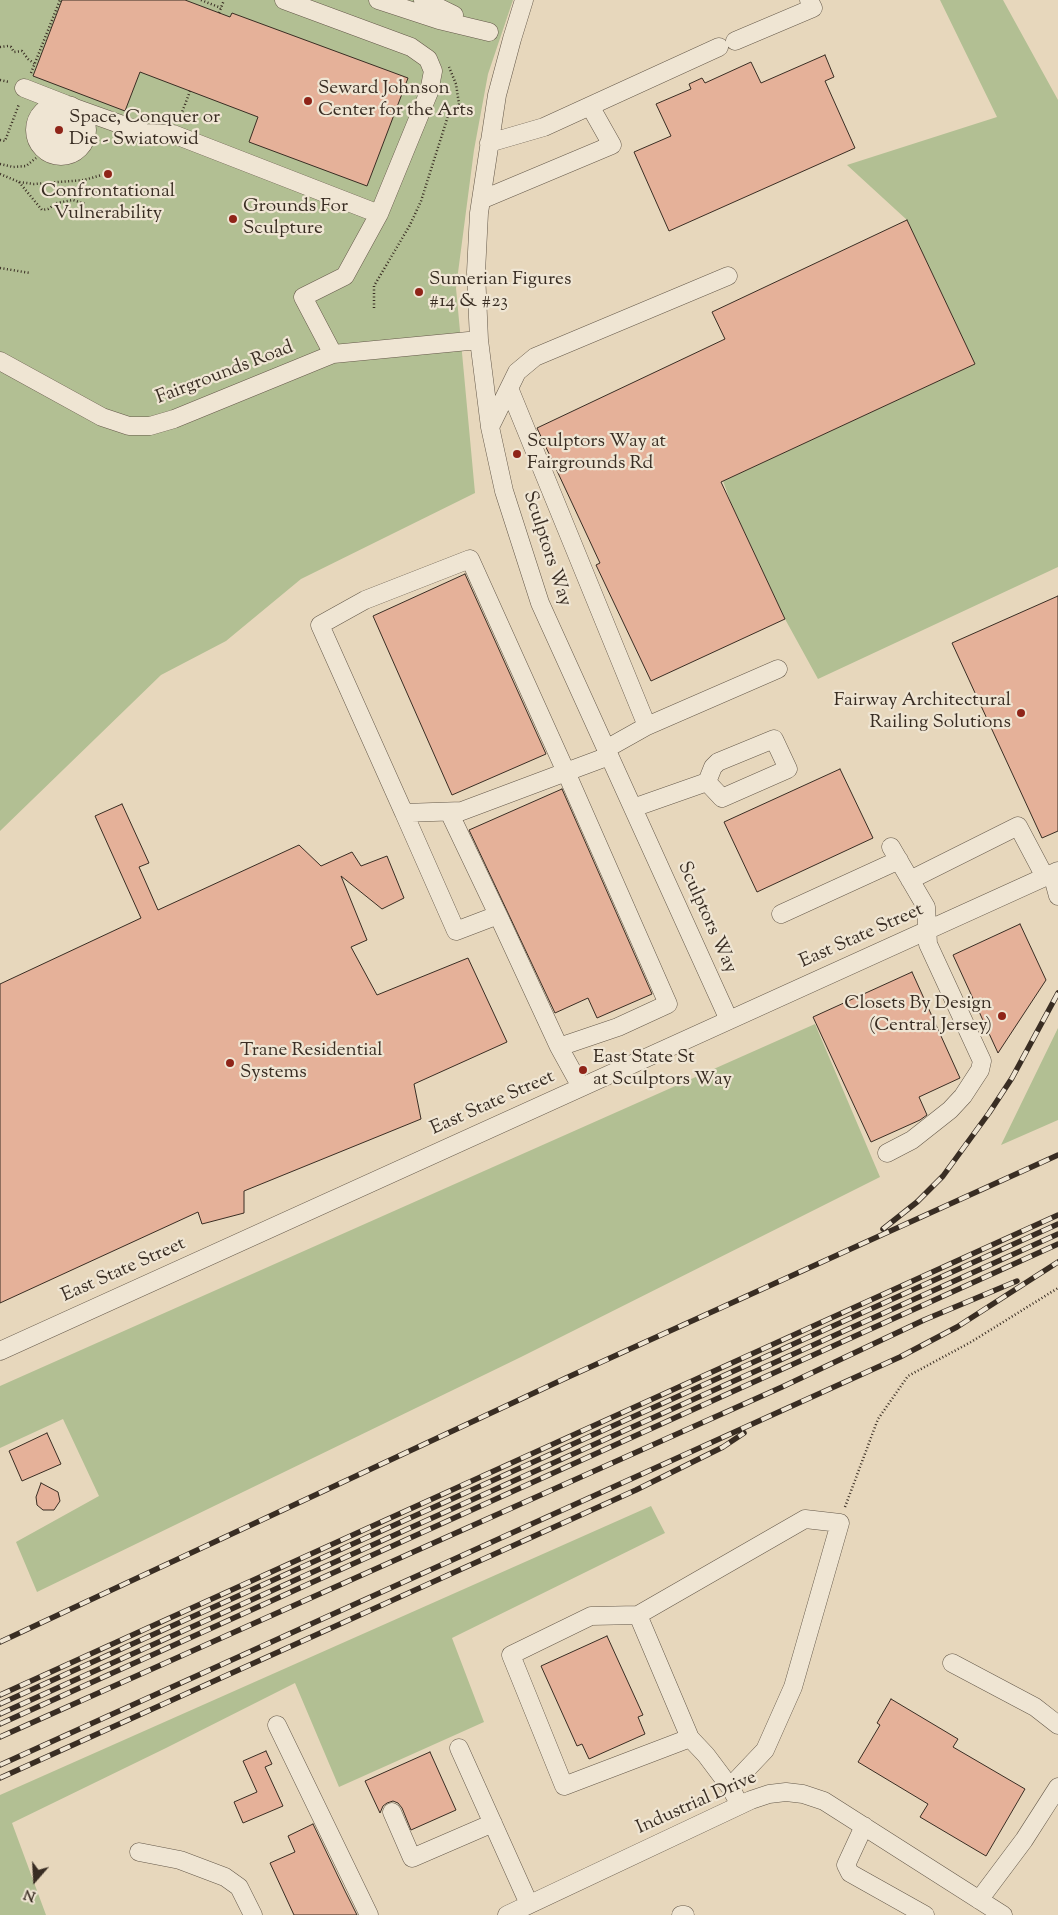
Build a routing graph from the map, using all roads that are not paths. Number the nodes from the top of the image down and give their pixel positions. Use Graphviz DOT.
graph roads {
  1 [pos="284,0"];
  2 [pos="378,0"];
  3 [pos="423,0"];
  4 [pos="524,0"];
  5 [pos="809,0"];
  6 [pos="489,32"];
  7 [pos="736,41"];
  8 [pos="511,42"];
  9 [pos="719,47"];
  10 [pos="24,88"];
  11 [pos="590,106"];
  12 [pos="489,143"];
  13 [pos="481,200"];
  14 [pos="379,214"];
  15 [pos="728,276"];
  16 [pos="479,340"];
  17 [pos="333,354"];
  18 [pos="0,361"];
  19 [pos="509,388"];
  20 [pos="490,427"];
  21 [pos="778,670"];
  22 [pos="647,726"];
  23 [pos="607,752"];
  24 [pos="566,772"];
  25 [pos="707,782"];
  26 [pos="633,808"];
  27 [pos="404,812"];
  28 [pos="450,812"];
  29 [pos="1052,874"];
  30 [pos="910,880"];
  31 [pos="1058,896"];
  32 [pos="781,914"];
  33 [pos="498,915"];
  34 [pos="927,931"];
  35 [pos="729,1020"];
  36 [pos="559,1047"];
  37 [pos="581,1087"];
  38 [pos="887,1153"];
  39 [pos="0,1351"];
  40 [pos="638,1615"];
  41 [pos="952,1663"];
  42 [pos="277,1724"];
  43 [pos="1058,1725"];
  44 [pos="690,1738"];
  45 [pos="459,1748"];
  46 [pos="730,1787"];
  47 [pos="1058,1787"];
  48 [pos="740,1805"];
  49 [pos="392,1812"];
  50 [pos="493,1823"];
  51 [pos="864,1826"];
  52 [pos="139,1852"];
  53 [pos="979,1900"];
  54 [pos="529,1904"];
  55 [pos="253,1915"];
  56 [pos="369,1915"];
  57 [pos="507,1915"];
  58 [pos="681,1915"];
  59 [pos="685,1915"];
  60 [pos="925,1915"];
  61 [pos="1002,1915"];
  1 -- 14 [label="street"];
  2 -- 6 [label="street"];
  3 -- 6 [label="street"];
  4 -- 8 [label="street, Sculptors Way"];
  5 -- 7 [label="street"];
  6 -- 8 [label="street"];
  8 -- 12 [label="street, Sculptors Way"];
  9 -- 11 [label="street"];
  10 -- 14 [label="street"];
  11 -- 12 [label="street"];
  11 -- 13 [label="street"];
  12 -- 13 [label="street, Sculptors Way"];
  13 -- 16 [label="street, Sculptors Way"];
  14 -- 17 [label="street"];
  15 -- 19 [label="street"];
  16 -- 17 [label="street, Fairgrounds Road"];
  16 -- 20 [label="street, Sculptors Way"];
  17 -- 18 [label="street, Fairgrounds Road"];
  19 -- 20 [label="street"];
  19 -- 22 [label="street"];
  20 -- 23 [label="street, Sculptors Way"];
  21 -- 22 [label="street"];
  22 -- 23 [label="street"];
  23 -- 24 [label="street"];
  23 -- 26 [label="street, Sculptors Way"];
  24 -- 27 [label="street"];
  24 -- 28 [label="street"];
  24 -- 36 [label="street"];
  25 -- 26 [label="street"];
  26 -- 35 [label="street, Sculptors Way"];
  27 -- 28 [label="street"];
  27 -- 33 [label="street"];
  28 -- 33 [label="street"];
  29 -- 30 [label="street"];
  29 -- 31 [label="street"];
  29 -- 34 [label="street, East State Street"];
  30 -- 32 [label="street"];
  30 -- 34 [label="street"];
  33 -- 36 [label="street"];
  34 -- 35 [label="street, East State Street"];
  34 -- 38 [label="street"];
  35 -- 37 [label="street, East State Street"];
  36 -- 37 [label="street"];
  37 -- 39 [label="street, East State Street"];
  40 -- 44 [label="street"];
  40 -- 44 [label="street"];
  40 -- 46 [label="street"];
  41 -- 43 [label="street"];
  42 -- 56 [label="street"];
  44 -- 46 [label="street"];
  45 -- 50 [label="street"];
  46 -- 48 [label="street"];
  47 -- 53 [label="street"];
  48 -- 51 [label="street, Industrial Drive"];
  48 -- 54 [label="street, Industrial Drive"];
  49 -- 50 [label="street"];
  50 -- 54 [label="street"];
  51 -- 53 [label="street, Industrial Drive"];
  51 -- 60 [label="street"];
  52 -- 55 [label="street"];
  53 -- 61 [label="street, Industrial Drive"];
  54 -- 57 [label="street, Industrial Drive"];
  58 -- 59 [label="street"];
}
